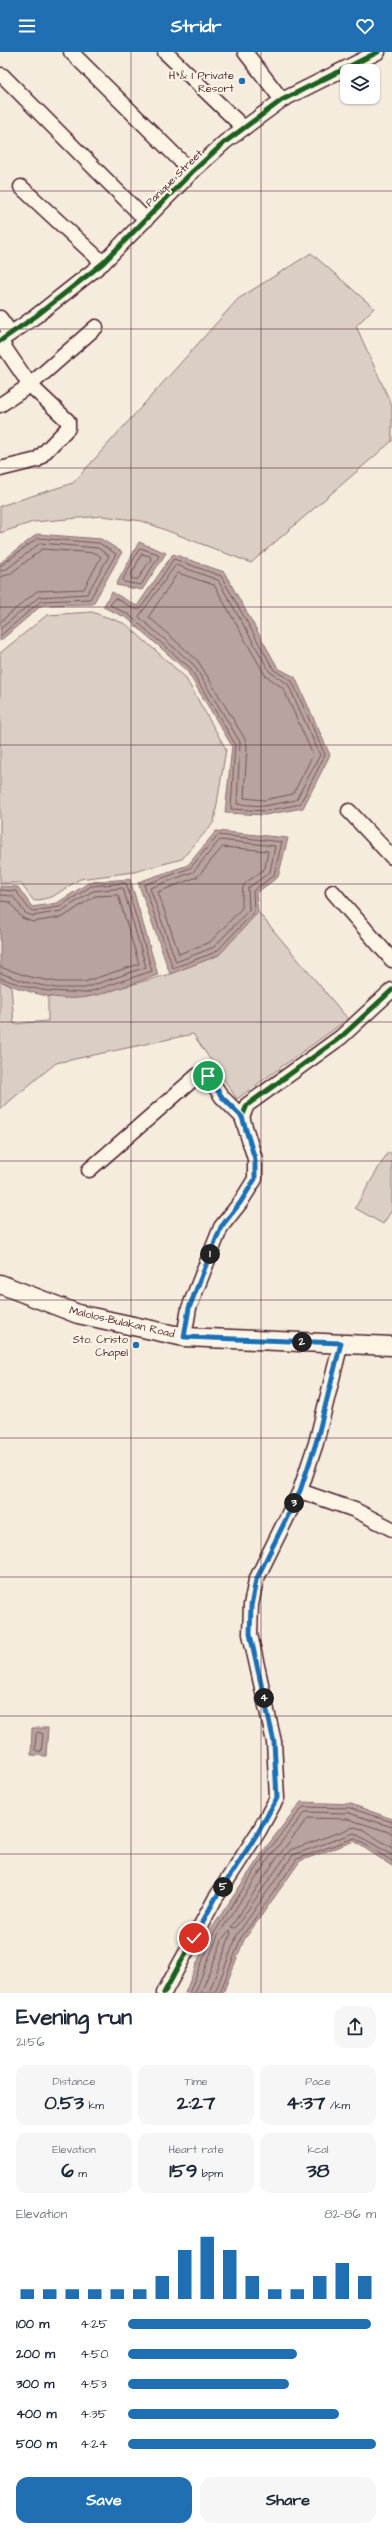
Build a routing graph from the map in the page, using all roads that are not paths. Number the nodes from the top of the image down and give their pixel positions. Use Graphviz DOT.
graph roads {
  1 [pos="71,52"];
  2 [pos="165,52"];
  3 [pos="245,52"];
  4 [pos="378,52"];
  5 [pos="2,75"];
  6 [pos="282,100"];
  7 [pos="244,128"];
  8 [pos="192,172"];
  9 [pos="21,187"];
  10 [pos="146,220"];
  11 [pos="103,263"];
  12 [pos="0,318"];
  13 [pos="96,327"];
  14 [pos="3,338"];
  15 [pos="30,385"];
  16 [pos="0,405"];
  17 [pos="0,469"];
  18 [pos="349,811"];
  19 [pos="392,857"];
  20 [pos="333,892"];
  21 [pos="392,960"];
  22 [pos="392,990"];
  23 [pos="242,1117"];
  24 [pos="89,1170"];
  25 [pos="0,1284"];
  26 [pos="184,1337"];
  27 [pos="341,1343"];
  28 [pos="392,1346"];
  29 [pos="300,1491"];
  30 [pos="392,1529"];
  31 [pos="164,1993"];
  1 -- 8 [label="street"];
  2 -- 7 [label="street"];
  3 -- 6 [label="street"];
  4 -- 6 [label="street, Panique Street"];
  5 -- 10 [label="street"];
  6 -- 7 [label="street, Panique Street"];
  7 -- 8 [label="street, Panique Street"];
  8 -- 10 [label="street, Panique Street"];
  9 -- 11 [label="street"];
  10 -- 11 [label="street, Panique Street"];
  11 -- 14 [label="street, Panique Street"];
  12 -- 14 [label="street"];
  13 -- 15 [label="street"];
  14 -- 15 [label="street"];
  15 -- 16 [label="street"];
  15 -- 17 [label="street"];
  18 -- 19 [label="street"];
  20 -- 21 [label="street"];
  22 -- 23 [label="street"];
  23 -- 24 [label="street"];
  23 -- 26 [label="street"];
  25 -- 26 [label="main road, Malolos-Bulakan Road"];
  26 -- 27 [label="main road, Malolos-Bulakan Road"];
  27 -- 28 [label="main road, Malolos-Bulakan Road"];
  27 -- 29 [label="street"];
  29 -- 30 [label="street"];
  29 -- 31 [label="street"];
}
